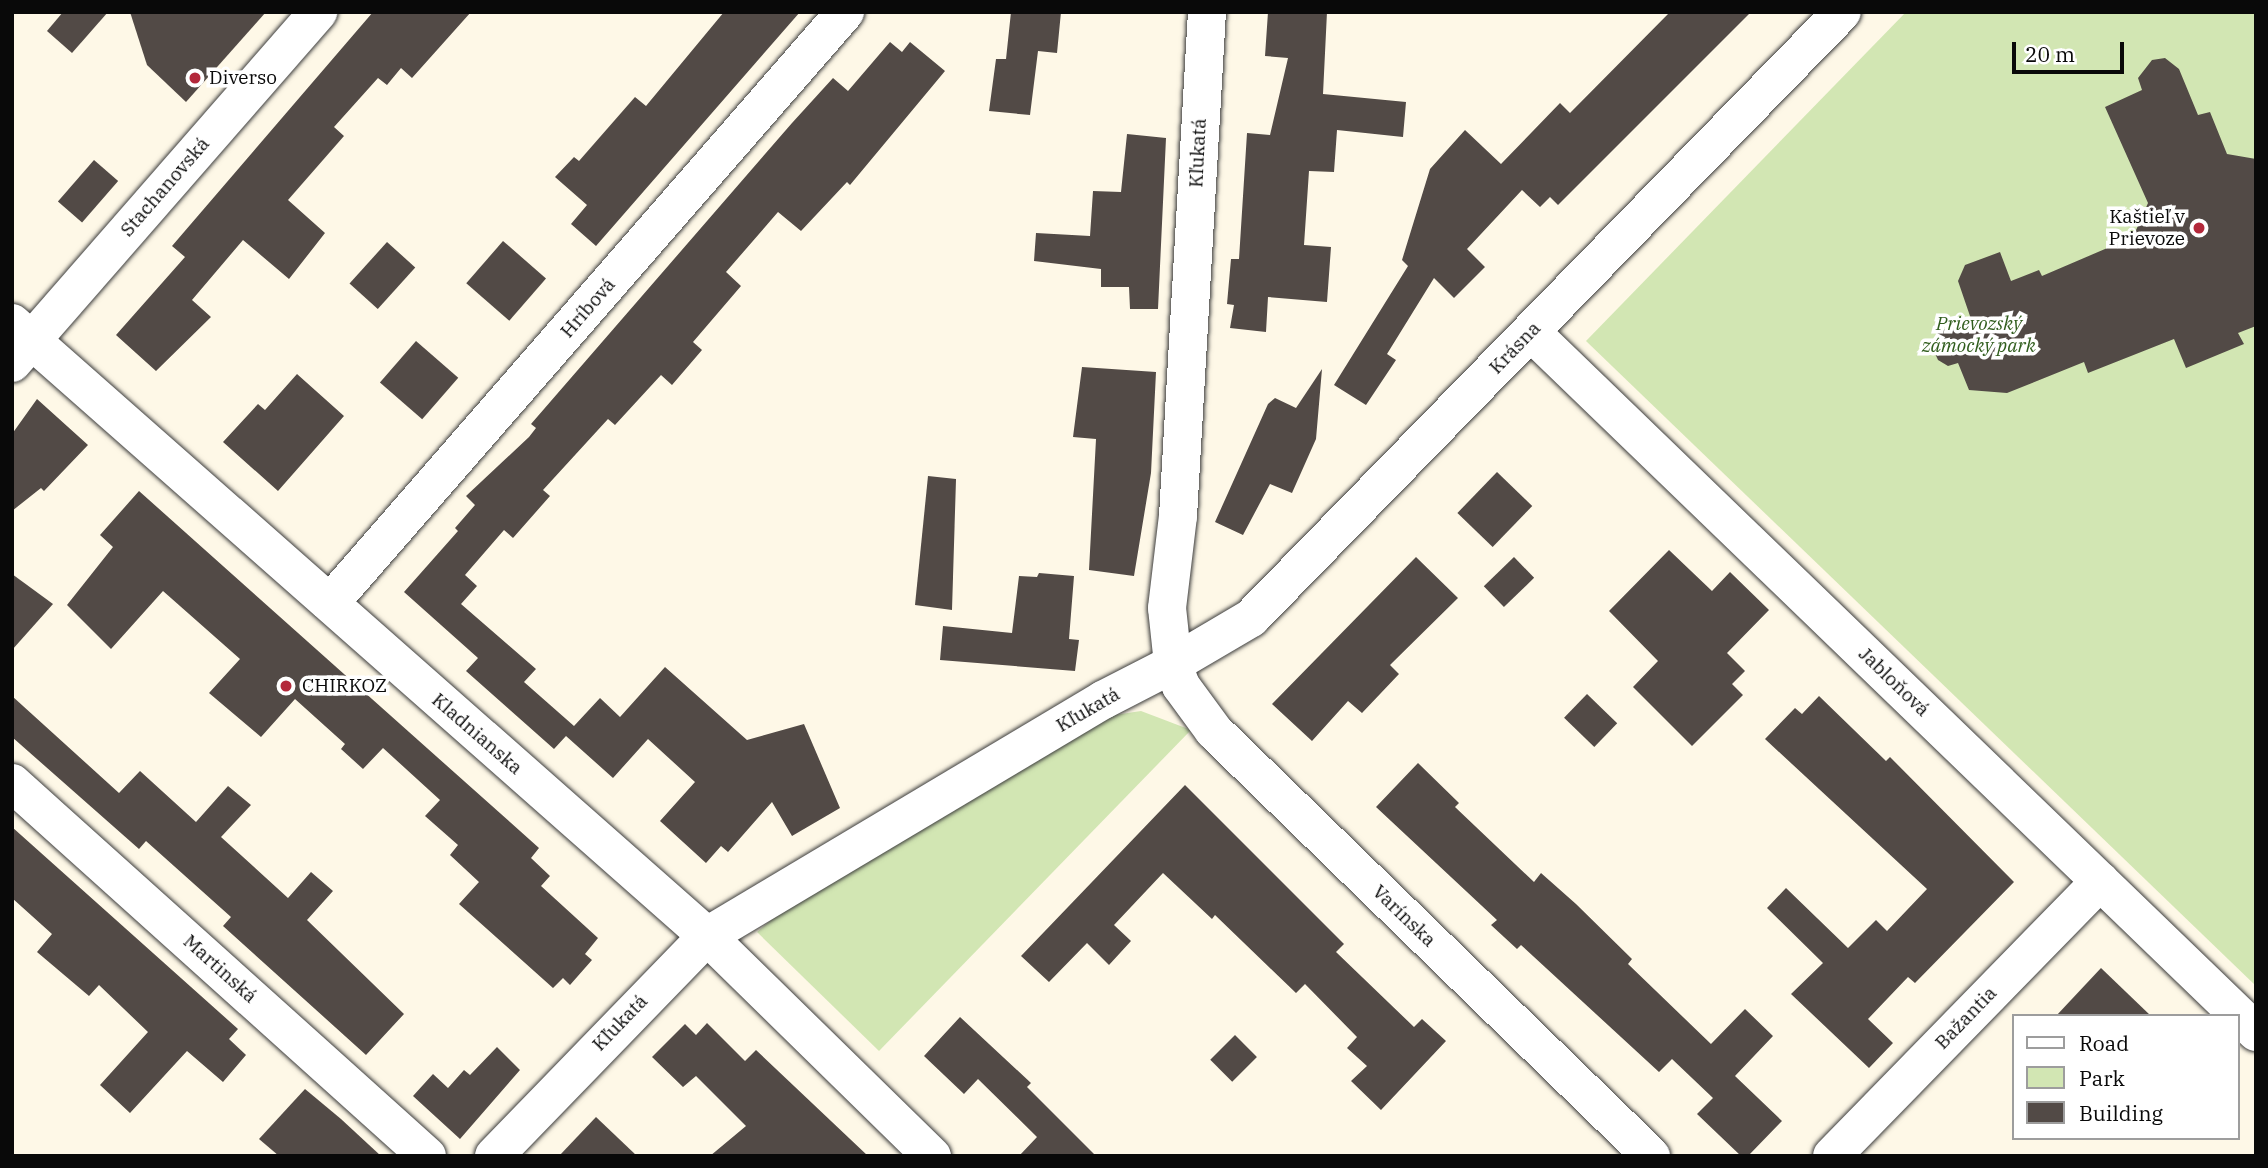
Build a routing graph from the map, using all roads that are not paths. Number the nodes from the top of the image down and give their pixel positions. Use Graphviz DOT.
graph roads {
  1 [pos="318,12"];
  2 [pos="845,12"];
  3 [pos="1207,12"];
  4 [pos="1842,12"];
  5 [pos="1531,332"];
  6 [pos="18,342"];
  7 [pos="330,603"];
  8 [pos="1172,664"];
  9 [pos="12,783"];
  10 [pos="2100,881"];
  11 [pos="707,936"];
  12 [pos="2237,1014"];
  13 [pos="2240,1017"];
  14 [pos="2256,1032"];
  15 [pos="427,1156"];
  16 [pos="494,1156"];
  17 [pos="932,1156"];
  18 [pos="1651,1156"];
  19 [pos="1832,1156"];
  1 -- 6 [label="street, Stachanovská"];
  2 -- 7 [label="street, Hríbová"];
  3 -- 8 [label="street, Kľukatá"];
  4 -- 5 [label="street, Krásna"];
  5 -- 8 [label="street, Krásna"];
  5 -- 10 [label="street, Jabloňová"];
  6 -- 7 [label="street, Kladnianska"];
  7 -- 11 [label="street, Kladnianska"];
  8 -- 11 [label="street, Kľukatá"];
  8 -- 18 [label="street, Varínska"];
  9 -- 15 [label="street, Martinská"];
  10 -- 12 [label="street, Jabloňová"];
  10 -- 19 [label="street, Bažantia"];
  11 -- 16 [label="street, Kľukatá"];
  11 -- 17 [label="street, Kladnianska"];
  13 -- 14 [label="street, Jabloňová"];
}
